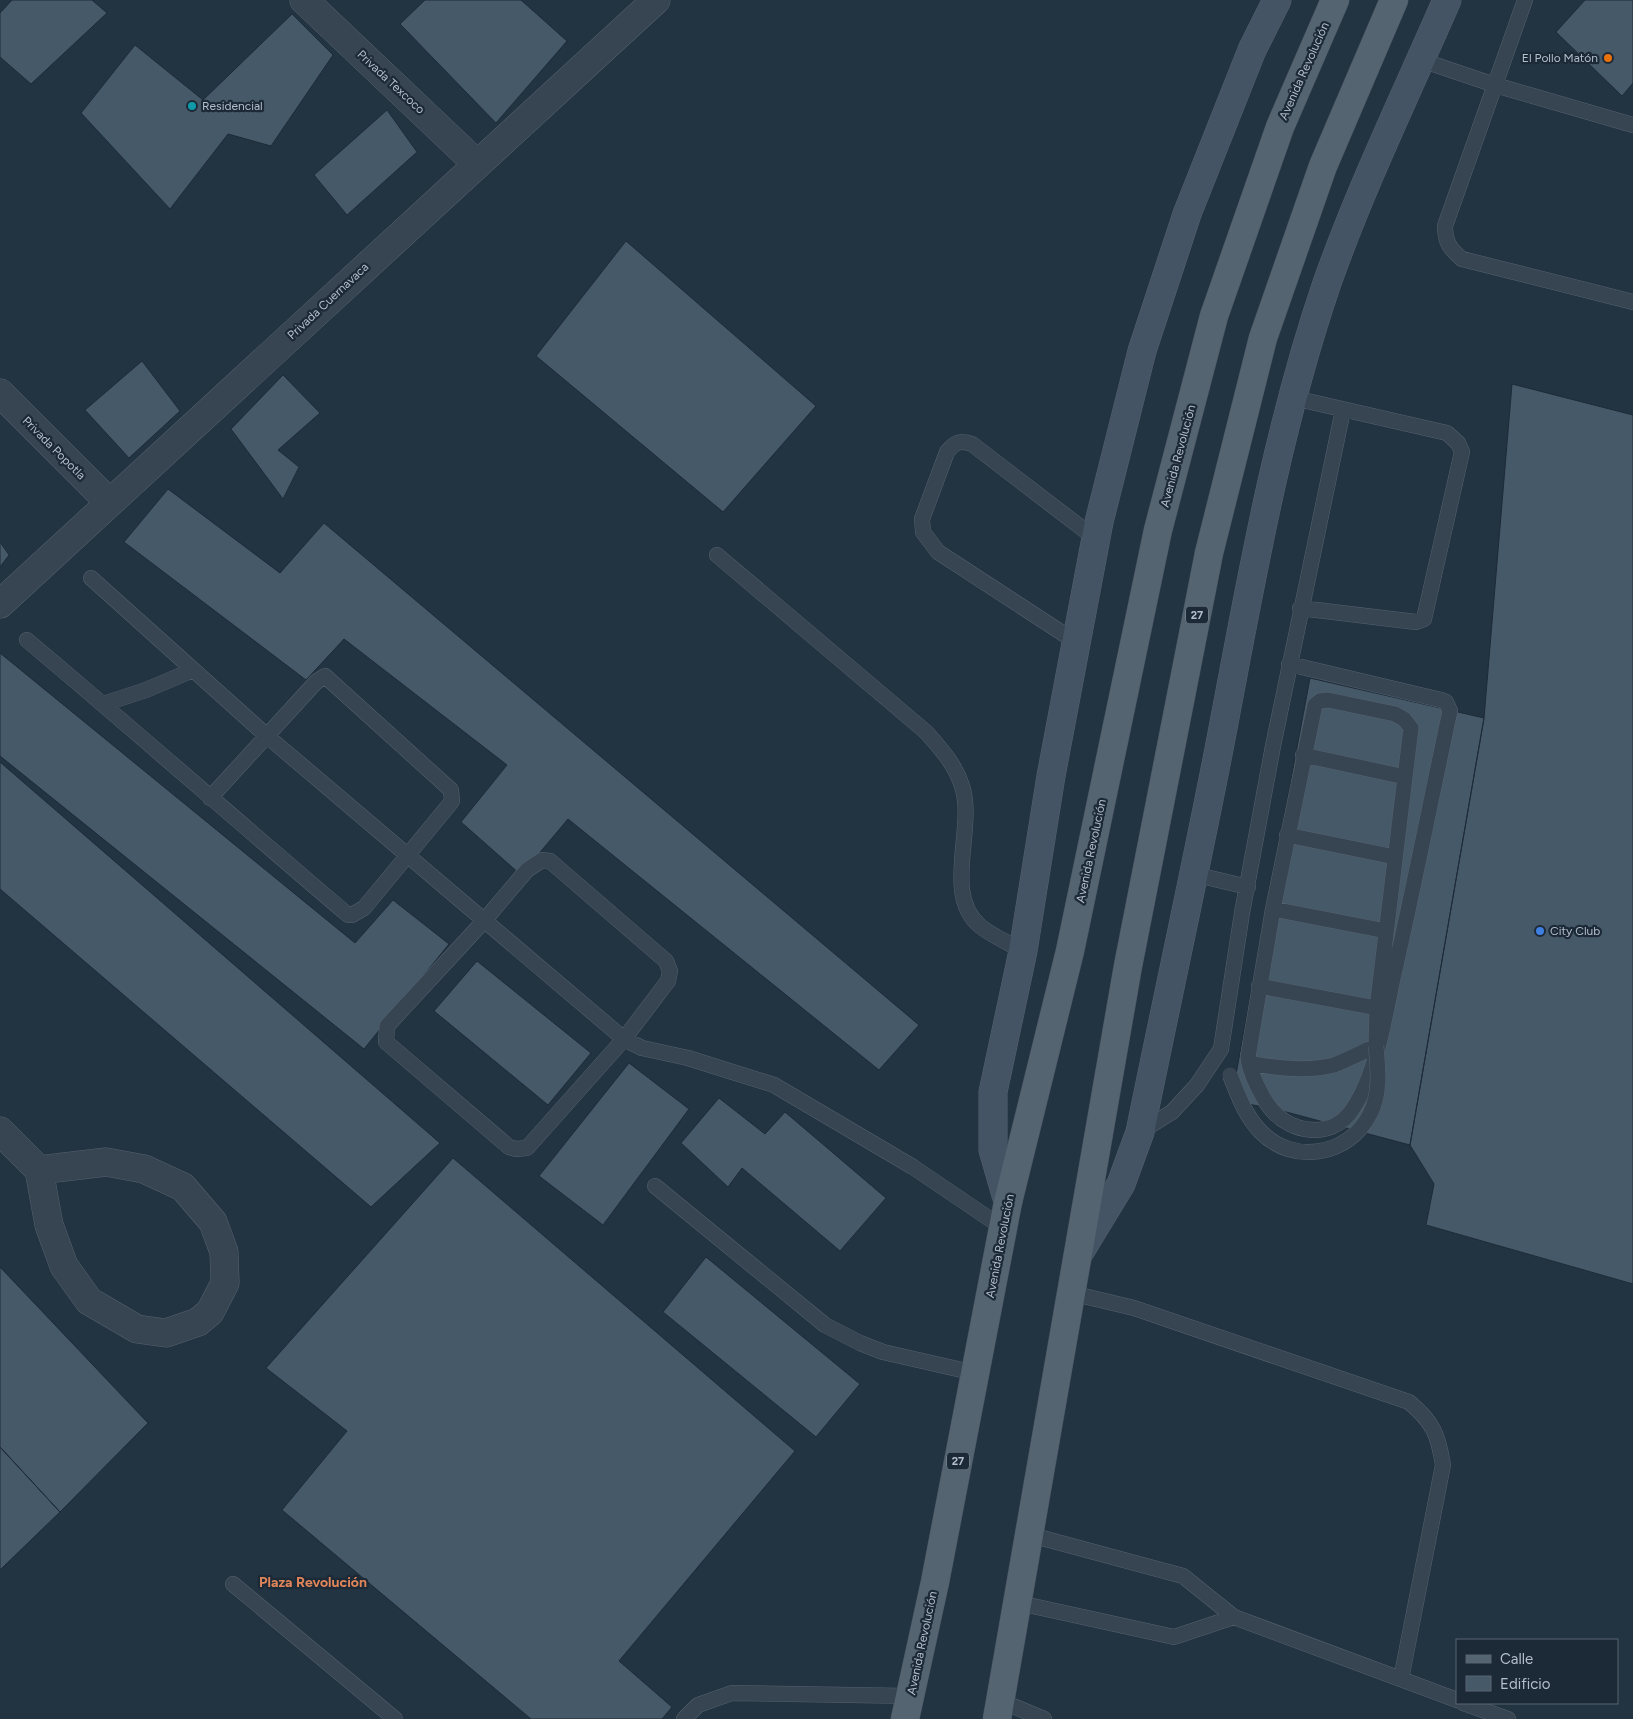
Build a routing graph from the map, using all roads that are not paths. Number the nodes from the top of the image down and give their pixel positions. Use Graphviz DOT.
graph roads {
  1 [pos="304,0"];
  2 [pos="656,0"];
  3 [pos="1277,0"];
  4 [pos="1335,0"];
  5 [pos="1394,0"];
  6 [pos="1447,0"];
  7 [pos="1525,0"];
  8 [pos="1421,60"];
  9 [pos="1495,85"];
  10 [pos="1633,125"];
  11 [pos="478,164"];
  12 [pos="1633,302"];
  13 [pos="0,393"];
  14 [pos="1294,398"];
  15 [pos="1343,410"];
  16 [pos="109,502"];
  17 [pos="1096,539"];
  18 [pos="717,555"];
  19 [pos="91,578"];
  20 [pos="0,604"];
  21 [pos="1300,608"];
  22 [pos="27,640"];
  23 [pos="1076,642"];
  24 [pos="1289,664"];
  25 [pos="193,670"];
  26 [pos="103,704"];
  27 [pos="266,736"];
  28 [pos="1303,755"];
  29 [pos="1405,778"];
  30 [pos="210,798"];
  31 [pos="1287,835"];
  32 [pos="407,855"];
  33 [pos="1395,857"];
  34 [pos="1193,874"];
  35 [pos="1248,887"];
  36 [pos="1273,909"];
  37 [pos="483,922"];
  38 [pos="1386,931"];
  39 [pos="1023,951"];
  40 [pos="1259,986"];
  41 [pos="1377,1008"];
  42 [pos="624,1039"];
  43 [pos="1376,1046"];
  44 [pos="1221,1049"];
  45 [pos="1249,1063"];
  46 [pos="0,1131"];
  47 [pos="1140,1132"];
  48 [pos="39,1170"];
  49 [pos="655,1186"];
  50 [pos="1006,1215"];
  51 [pos="1079,1253"];
  52 [pos="1071,1293"];
  53 [pos="975,1373"];
  54 [pos="1031,1536"];
  55 [pos="233,1584"];
  56 [pos="1019,1603"];
  57 [pos="1234,1617"];
  58 [pos="1401,1679"];
  59 [pos="1456,1700"];
  60 [pos="1466,1704"];
  61 [pos="908,1708"];
  62 [pos="999,1710"];
  63 [pos="395,1719"];
  64 [pos="684,1719"];
  65 [pos="1044,1719"];
  66 [pos="1508,1719"];
  1 -- 11 [label="street, Privada Texcoco"];
  2 -- 11 [label="street, Privada Cuernavaca"];
  3 -- 17 [label="street"];
  4 -- 50 [label="main road, Avenida Revolución / 27"];
  5 -- 51 [label="main road, 27"];
  6 -- 8 [label="street"];
  7 -- 9 [label="lane"];
  8 -- 9 [label="lane"];
  8 -- 14 [label="street"];
  9 -- 10 [label="lane"];
  9 -- 12 [label="lane"];
  11 -- 16 [label="street, Privada Cuernavaca"];
  13 -- 16 [label="street, Privada Popotla"];
  14 -- 15 [label="lane"];
  14 -- 34 [label="street"];
  15 -- 21 [label="lane"];
  15 -- 21 [label="lane"];
  16 -- 20 [label="street, Privada Cuernavaca"];
  17 -- 23 [label="street"];
  17 -- 23 [label="lane"];
  18 -- 39 [label="lane"];
  19 -- 25 [label="lane"];
  21 -- 24 [label="lane"];
  22 -- 26 [label="lane"];
  23 -- 39 [label="street"];
  24 -- 35 [label="lane"];
  24 -- 45 [label="lane"];
  25 -- 26 [label="lane"];
  25 -- 27 [label="lane"];
  26 -- 30 [label="lane"];
  27 -- 30 [label="lane"];
  27 -- 32 [label="lane"];
  27 -- 32 [label="lane"];
  28 -- 29 [label="lane"];
  28 -- 29 [label="lane"];
  28 -- 31 [label="lane"];
  29 -- 33 [label="lane"];
  30 -- 32 [label="lane"];
  31 -- 33 [label="lane"];
  31 -- 36 [label="lane"];
  32 -- 37 [label="lane"];
  33 -- 38 [label="lane"];
  34 -- 35 [label="lane"];
  34 -- 47 [label="street"];
  35 -- 44 [label="lane"];
  36 -- 38 [label="lane"];
  36 -- 40 [label="lane"];
  37 -- 42 [label="lane"];
  37 -- 42 [label="lane"];
  37 -- 42 [label="lane"];
  38 -- 41 [label="lane"];
  39 -- 50 [label="street"];
  40 -- 41 [label="lane"];
  40 -- 45 [label="lane"];
  41 -- 43 [label="lane"];
  42 -- 50 [label="lane"];
  43 -- 44 [label="lane, bridge"];
  43 -- 45 [label="lane"];
  44 -- 47 [label="lane"];
  46 -- 48 [label="street"];
  47 -- 51 [label="street"];
  48 -- 48 [label="street"];
  49 -- 53 [label="lane"];
  50 -- 53 [label="main road, Avenida Revolución / 27"];
  51 -- 52 [label="main road, 27"];
  52 -- 54 [label="main road, 27"];
  52 -- 58 [label="lane"];
  53 -- 61 [label="main road, Avenida Revolución / 27"];
  54 -- 56 [label="main road, 27"];
  54 -- 57 [label="lane"];
  55 -- 63 [label="lane"];
  56 -- 57 [label="lane"];
  56 -- 62 [label="main road, 27"];
  57 -- 58 [label="lane"];
  58 -- 59 [label="lane"];
  60 -- 66 [label="lane"];
  61 -- 64 [label="lane"];
  62 -- 65 [label="lane"];
}
